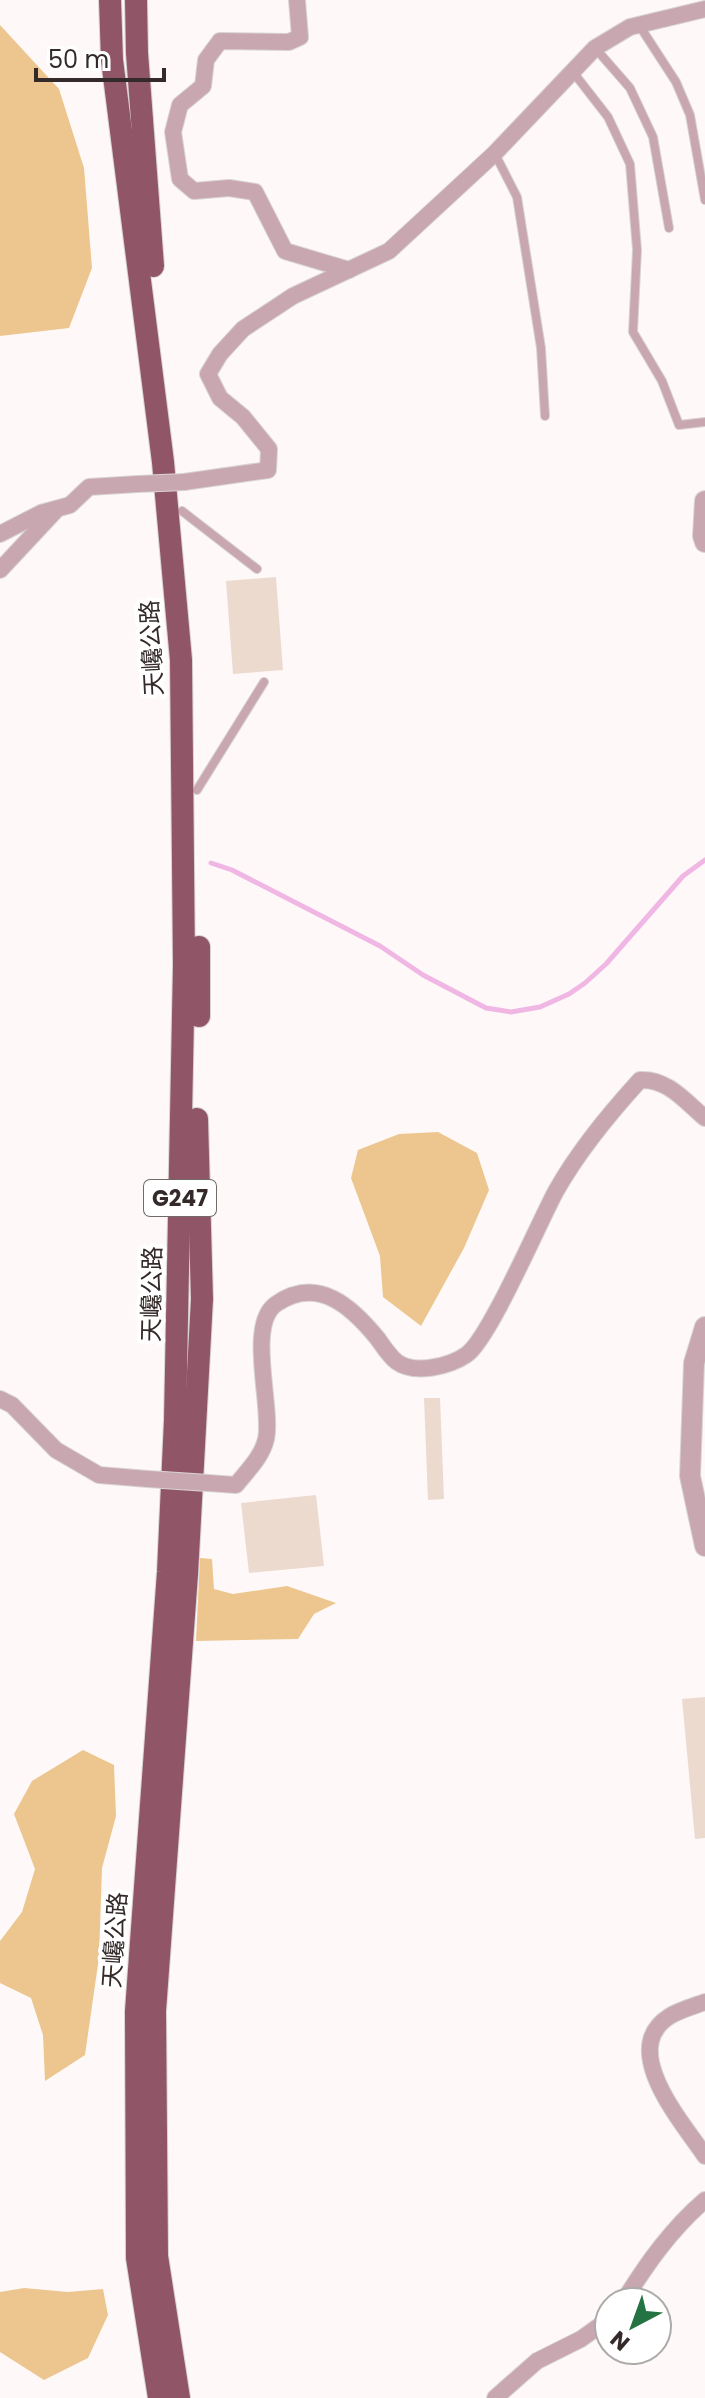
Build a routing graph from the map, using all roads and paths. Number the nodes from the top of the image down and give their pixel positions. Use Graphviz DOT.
graph roads {
  1 [pos="110,0"];
  2 [pos="136,0"];
  3 [pos="297,0"];
  4 [pos="705,9"];
  5 [pos="638,25"];
  6 [pos="595,48"];
  7 [pos="573,72"];
  8 [pos="494,154"];
  9 [pos="705,200"];
  10 [pos="669,228"];
  11 [pos="349,270"];
  12 [pos="545,416"];
  13 [pos="705,422"];
  14 [pos="705,501"];
  15 [pos="58,508"];
  16 [pos="182,511"];
  17 [pos="0,534"];
  18 [pos="705,542"];
  19 [pos="257,569"];
  20 [pos="0,570"];
  21 [pos="264,682"];
  22 [pos="197,790"];
  23 [pos="705,1118"];
  24 [pos="705,1327"];
  25 [pos="0,1399"];
  26 [pos="705,1546"];
  27 [pos="705,2002"];
  28 [pos="705,2156"];
  29 [pos="705,2200"];
  30 [pos="633,2286"];
  31 [pos="593,2330"];
  32 [pos="159,2398"];
  33 [pos="179,2398"];
  34 [pos="495,2398"];
  1 -- 32 [label="highway, 天巉公路 / G247"];
  2 -- 16 [label="highway, 天巉公路 / G247"];
  3 -- 11 [label="street"];
  4 -- 5 [label="street"];
  5 -- 6 [label="street"];
  5 -- 9 [label="lane"];
  6 -- 7 [label="street"];
  6 -- 10 [label="lane"];
  7 -- 8 [label="street"];
  7 -- 13 [label="lane"];
  8 -- 11 [label="street"];
  8 -- 12 [label="lane"];
  11 -- 15 [label="street, bridge"];
  14 -- 18 [label="street"];
  15 -- 17 [label="street"];
  15 -- 20 [label="street"];
  16 -- 19 [label="lane"];
  16 -- 22 [label="highway, 天巉公路 / G247"];
  21 -- 22 [label="lane"];
  22 -- 33 [label="highway, 天巉公路 / G247"];
  23 -- 25 [label="street, bridge"];
  24 -- 26 [label="street"];
  27 -- 28 [label="street"];
  29 -- 30 [label="street"];
  31 -- 34 [label="street"];
}
